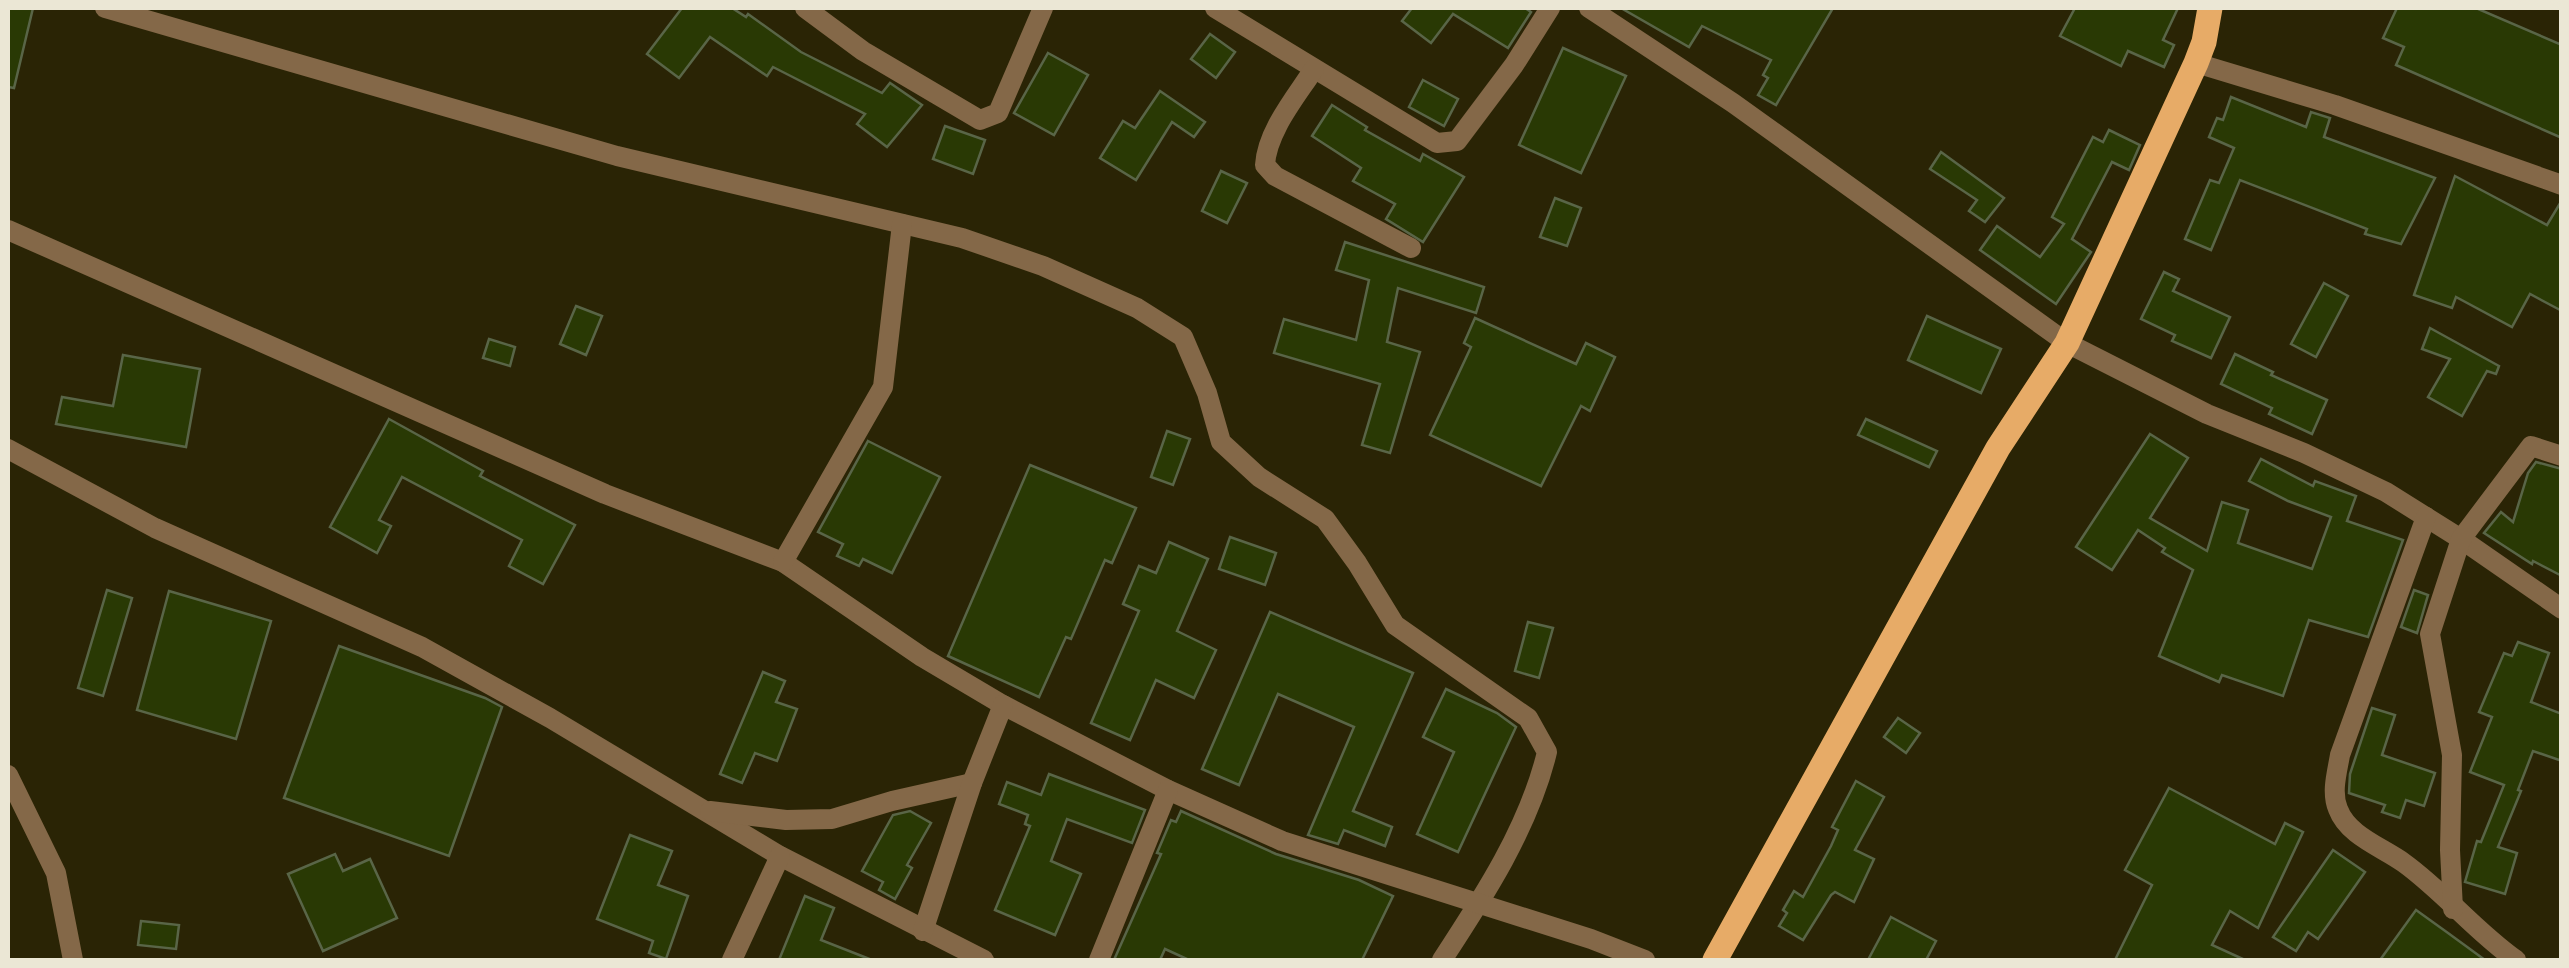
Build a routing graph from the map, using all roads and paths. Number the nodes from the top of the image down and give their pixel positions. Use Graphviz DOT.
graph roads {
  1 [pos="105,8"];
  2 [pos="805,8"];
  3 [pos="1043,8"];
  4 [pos="1215,8"];
  5 [pos="1550,8"];
  6 [pos="1589,8"];
  7 [pos="2210,8"];
  8 [pos="2228,8"];
  9 [pos="2200,53"];
  10 [pos="1314,68"];
  11 [pos="2562,185"];
  12 [pos="902,224"];
  13 [pos="8,230"];
  14 [pos="1411,248"];
  15 [pos="2066,343"];
  16 [pos="8,449"];
  17 [pos="2562,456"];
  18 [pos="2426,517"];
  19 [pos="2461,539"];
  20 [pos="783,562"];
  21 [pos="2562,609"];
  22 [pos="1003,704"];
  23 [pos="8,776"];
  24 [pos="972,783"];
  25 [pos="1168,790"];
  26 [pos="700,810"];
  27 [pos="780,856"];
  28 [pos="1479,903"];
  29 [pos="2454,909"];
  30 [pos="923,931"];
  31 [pos="74,960"];
  32 [pos="732,960"];
  33 [pos="984,960"];
  34 [pos="1099,960"];
  35 [pos="1442,960"];
  36 [pos="1645,960"];
  37 [pos="1714,960"];
  38 [pos="2516,960"];
  1 -- 12 [label="street"];
  2 -- 3 [label="street"];
  4 -- 10 [label="street"];
  5 -- 10 [label="street"];
  6 -- 15 [label="street"];
  7 -- 9 [label="main road"];
  8 -- 9 [label="main road"];
  9 -- 11 [label="street"];
  9 -- 15 [label="main road"];
  10 -- 14 [label="street"];
  12 -- 20 [label="street"];
  12 -- 28 [label="street"];
  13 -- 20 [label="street"];
  15 -- 18 [label="street"];
  15 -- 37 [label="main road"];
  16 -- 26 [label="street"];
  17 -- 19 [label="street"];
  18 -- 19 [label="street"];
  18 -- 29 [label="street"];
  19 -- 21 [label="street"];
  19 -- 29 [label="street"];
  20 -- 22 [label="street"];
  22 -- 24 [label="street"];
  22 -- 25 [label="street"];
  23 -- 31 [label="street"];
  24 -- 26 [label="street"];
  24 -- 30 [label="street"];
  25 -- 28 [label="street"];
  25 -- 34 [label="street"];
  26 -- 27 [label="street"];
  27 -- 30 [label="street"];
  27 -- 32 [label="street"];
  28 -- 35 [label="street"];
  28 -- 36 [label="street"];
  29 -- 38 [label="street"];
  30 -- 33 [label="street"];
}
